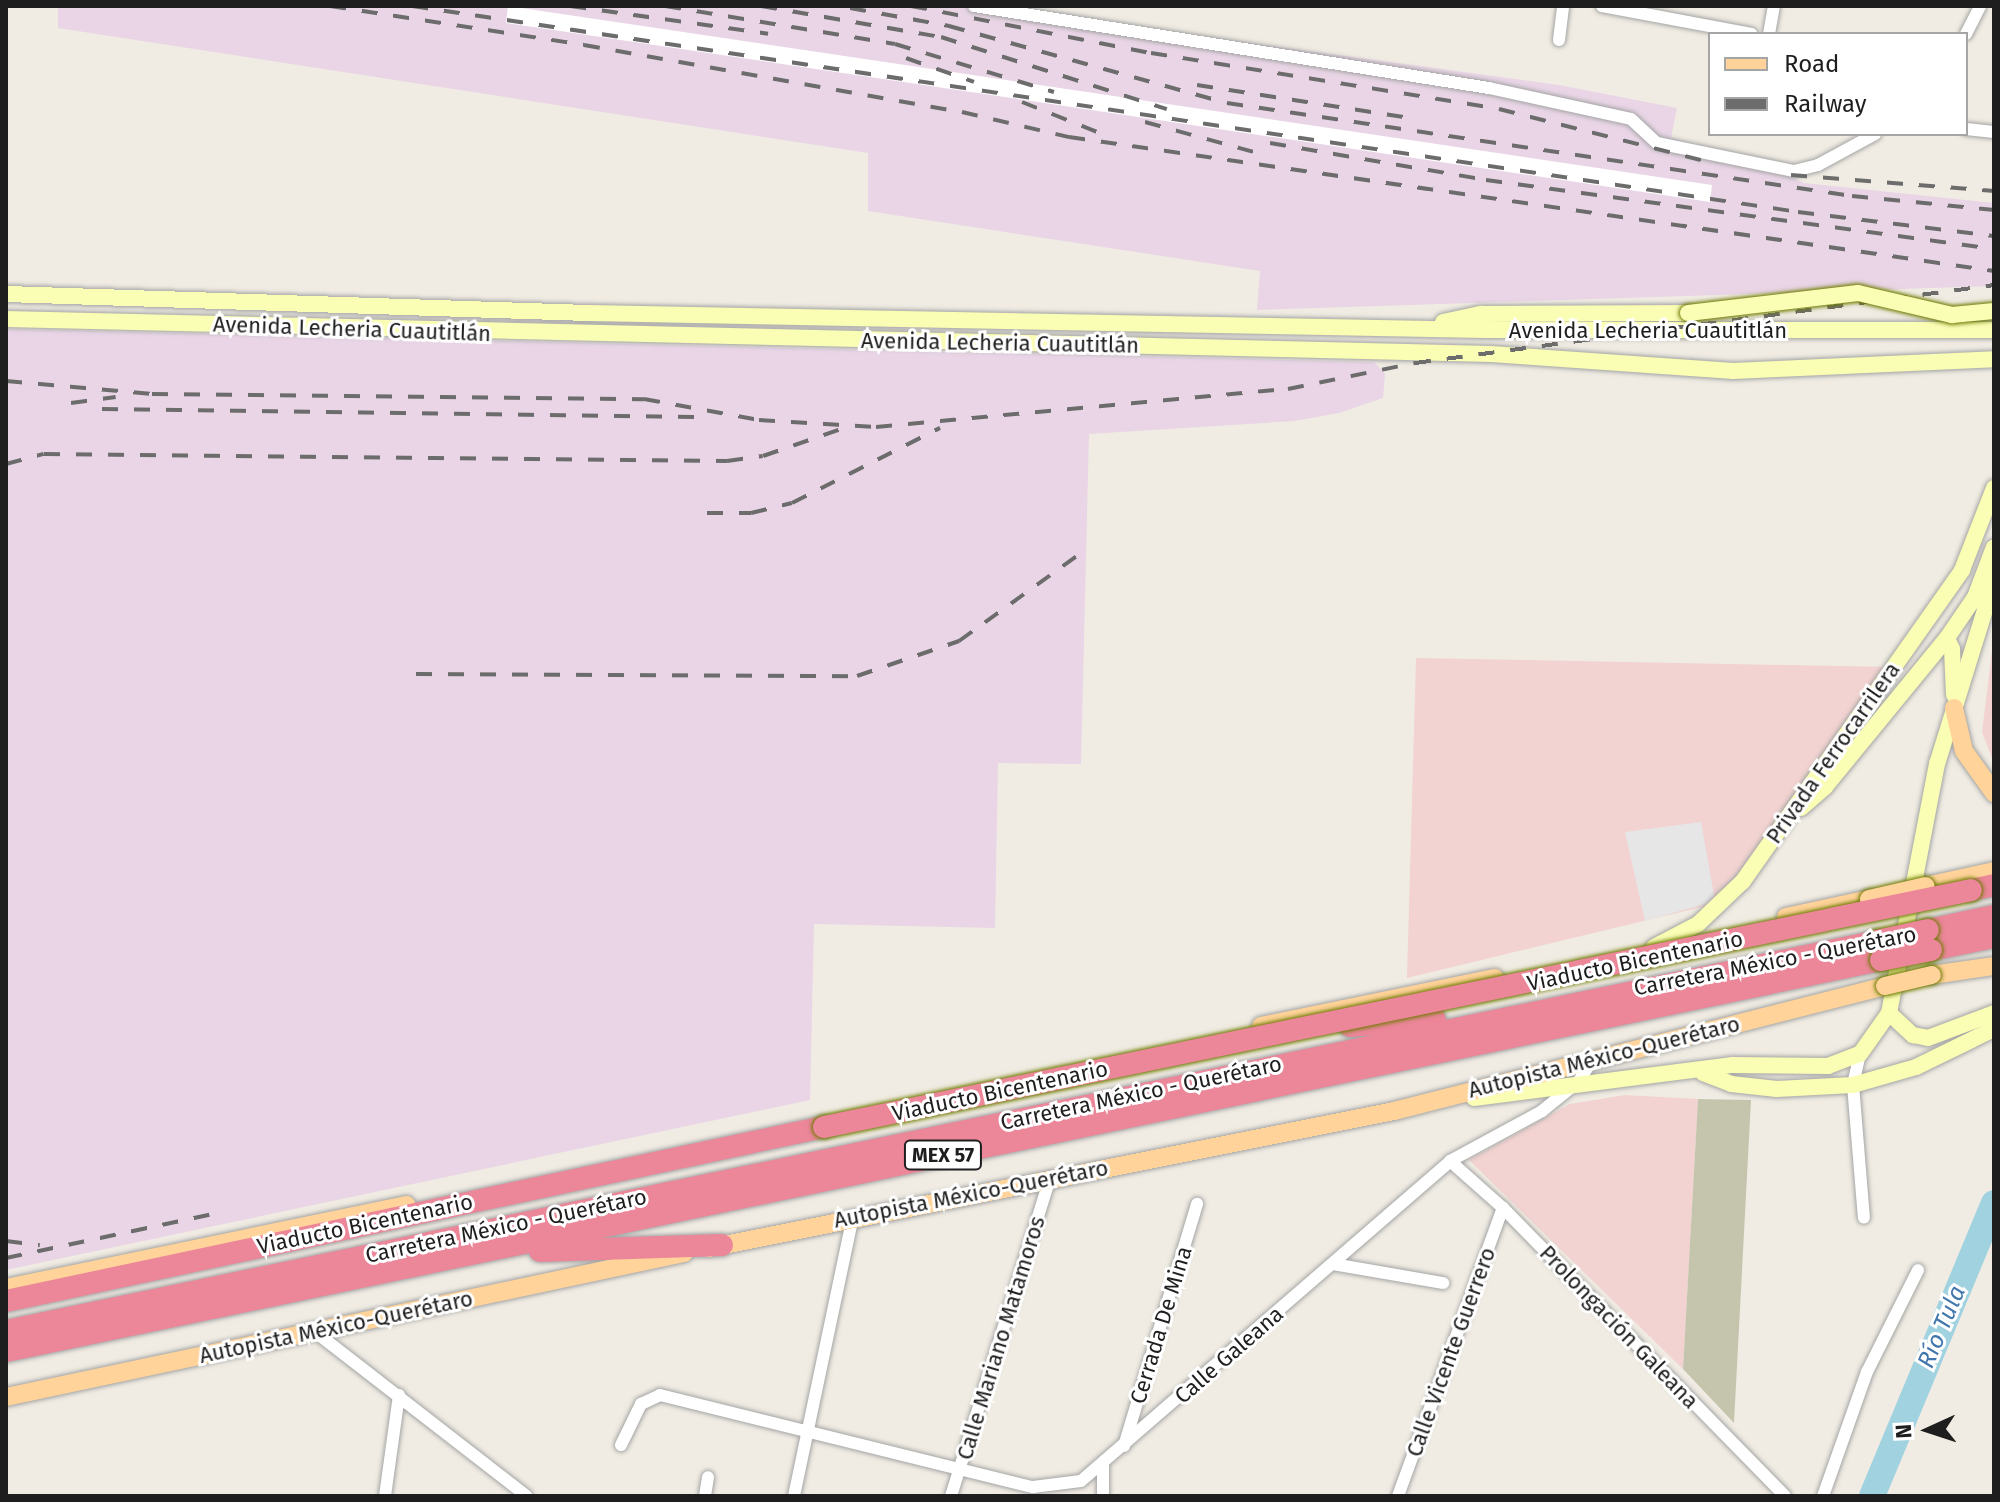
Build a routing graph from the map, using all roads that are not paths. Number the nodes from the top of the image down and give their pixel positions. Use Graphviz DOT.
graph roads {
  1 [pos="974,6"];
  2 [pos="1563,6"];
  3 [pos="1602,6"];
  4 [pos="1774,6"];
  5 [pos="1980,6"];
  6 [pos="1654,11"];
  7 [pos="1743,32"];
  8 [pos="1769,32"];
  9 [pos="1967,32"];
  10 [pos="1559,40"];
  11 [pos="1968,129"];
  12 [pos="1994,132"];
  13 [pos="1871,136"];
  14 [pos="6,294"];
  15 [pos="1994,311"];
  16 [pos="589,313"];
  17 [pos="6,319"];
  18 [pos="1417,327"];
  19 [pos="1994,330"];
  20 [pos="588,335"];
  21 [pos="1994,359"];
  22 [pos="1994,488"];
  23 [pos="1994,547"];
  24 [pos="1994,581"];
  25 [pos="1947,638"];
  26 [pos="1954,708"];
  27 [pos="1994,793"];
  28 [pos="1778,827"];
  29 [pos="1994,871"];
  30 [pos="1994,885"];
  31 [pos="1994,916"];
  32 [pos="1994,937"];
  33 [pos="1929,940"];
  34 [pos="1654,947"];
  35 [pos="1879,951"];
  36 [pos="1994,966"];
  37 [pos="1528,1011"];
  38 [pos="1889,1013"];
  39 [pos="1994,1013"];
  40 [pos="1994,1029"];
  41 [pos="1210,1037"];
  42 [pos="1860,1054"];
  43 [pos="1593,1059"];
  44 [pos="1703,1073"];
  45 [pos="1579,1081"];
  46 [pos="1853,1085"];
  47 [pos="896,1109"];
  48 [pos="1394,1111"];
  49 [pos="1450,1161"];
  50 [pos="1050,1179"];
  51 [pos="623,1201"];
  52 [pos="1197,1204"];
  53 [pos="1503,1208"];
  54 [pos="853,1216"];
  55 [pos="1864,1218"];
  56 [pos="722,1245"];
  57 [pos="479,1252"];
  58 [pos="1333,1264"];
  59 [pos="1918,1270"];
  60 [pos="1443,1283"];
  61 [pos="6,1288"];
  62 [pos="6,1301"];
  63 [pos="6,1331"];
  64 [pos="314,1331"];
  65 [pos="6,1351"];
  66 [pos="399,1395"];
  67 [pos="6,1397"];
  68 [pos="811,1430"];
  69 [pos="621,1445"];
  70 [pos="1124,1446"];
  71 [pos="1103,1464"];
  72 [pos="960,1469"];
  73 [pos="708,1477"];
  74 [pos="385,1496"];
  75 [pos="527,1496"];
  76 [pos="705,1496"];
  77 [pos="794,1496"];
  78 [pos="951,1496"];
  79 [pos="1103,1496"];
  80 [pos="1398,1496"];
  81 [pos="1785,1496"];
  82 [pos="1823,1496"];
  1 -- 13 [label="street"];
  2 -- 10 [label="street"];
  3 -- 6 [label="street"];
  4 -- 8 [label="street"];
  5 -- 9 [label="street"];
  6 -- 7 [label="street"];
  11 -- 12 [label="street"];
  14 -- 16 [label="main road, Avenida Lecheria Cuautitlán"];
  15 -- 18 [label="main road, bridge"];
  16 -- 18 [label="main road, Avenida Lecheria Cuautitlán"];
  16 -- 20 [label="main road"];
  17 -- 20 [label="main road, Avenida Lecheria Cuautitlán"];
  18 -- 19 [label="main road, Avenida Lecheria Cuautitlán"];
  20 -- 21 [label="main road, Avenida Lecheria Cuautitlán"];
  22 -- 28 [label="main road, Privada Ferrocarrilera"];
  23 -- 25 [label="main road"];
  24 -- 26 [label="main road"];
  25 -- 26 [label="main road"];
  25 -- 28 [label="main road"];
  26 -- 27 [label="main road"];
  26 -- 38 [label="main road"];
  28 -- 34 [label="main road, Privada Ferrocarrilera"];
  29 -- 34 [label="main road, bridge"];
  30 -- 47 [label="highway, Viaducto Bicentenario, bridge"];
  31 -- 33 [label="highway, Carretera México - Querétaro / MEX 57"];
  32 -- 33 [label="highway, Carretera México - Querétaro / MEX 57"];
  33 -- 35 [label="highway, Carretera México - Querétaro / MEX 57, bridge"];
  34 -- 41 [label="main road"];
  35 -- 37 [label="highway, Carretera México - Querétaro / MEX 57"];
  35 -- 57 [label="highway, Carretera México - Querétaro / MEX 57"];
  36 -- 43 [label="main road, Autopista México-Querétaro, bridge"];
  37 -- 41 [label="highway"];
  37 -- 51 [label="highway, Carretera México - Querétaro / MEX 57"];
  38 -- 39 [label="main road"];
  38 -- 42 [label="main road"];
  40 -- 46 [label="main road"];
  41 -- 47 [label="main road"];
  42 -- 44 [label="main road"];
  42 -- 46 [label="street"];
  43 -- 45 [label="street, Calle Galeana"];
  43 -- 48 [label="main road, Autopista México-Querétaro"];
  44 -- 45 [label="main road"];
  44 -- 46 [label="main road"];
  45 -- 48 [label="main road"];
  45 -- 49 [label="street, Calle Galeana"];
  46 -- 55 [label="street"];
  47 -- 51 [label="highway"];
  47 -- 61 [label="main road"];
  47 -- 62 [label="highway, Viaducto Bicentenario, bridge"];
  48 -- 50 [label="main road, Autopista México-Querétaro"];
  49 -- 53 [label="street, Prolongación Galeana"];
  49 -- 58 [label="street, Calle Galeana"];
  50 -- 54 [label="main road, Autopista México-Querétaro"];
  50 -- 72 [label="street, Calle Mariano Matamoros"];
  51 -- 63 [label="highway, Carretera México - Querétaro / MEX 57"];
  52 -- 70 [label="street, Cerrada De Mina"];
  53 -- 80 [label="street, Calle Vicente Guerrero"];
  53 -- 81 [label="street, Prolongación Galeana"];
  54 -- 56 [label="main road, Autopista México-Querétaro"];
  54 -- 68 [label="street"];
  56 -- 57 [label="highway"];
  56 -- 64 [label="main road, Autopista México-Querétaro"];
  57 -- 65 [label="highway, Carretera México - Querétaro / MEX 57"];
  58 -- 60 [label="street"];
  58 -- 70 [label="street, Calle Galeana"];
  59 -- 82 [label="street"];
  64 -- 66 [label="street"];
  64 -- 67 [label="main road, Autopista México-Querétaro"];
  66 -- 74 [label="street"];
  66 -- 75 [label="street"];
  68 -- 69 [label="street, Calle Galeana"];
  68 -- 72 [label="street, Calle Galeana"];
  68 -- 77 [label="street"];
  70 -- 71 [label="street, Calle Galeana"];
  71 -- 72 [label="street, Calle Galeana"];
  71 -- 79 [label="street"];
  72 -- 78 [label="street, Calle Mariano Matamoros"];
  73 -- 76 [label="street"];
}
